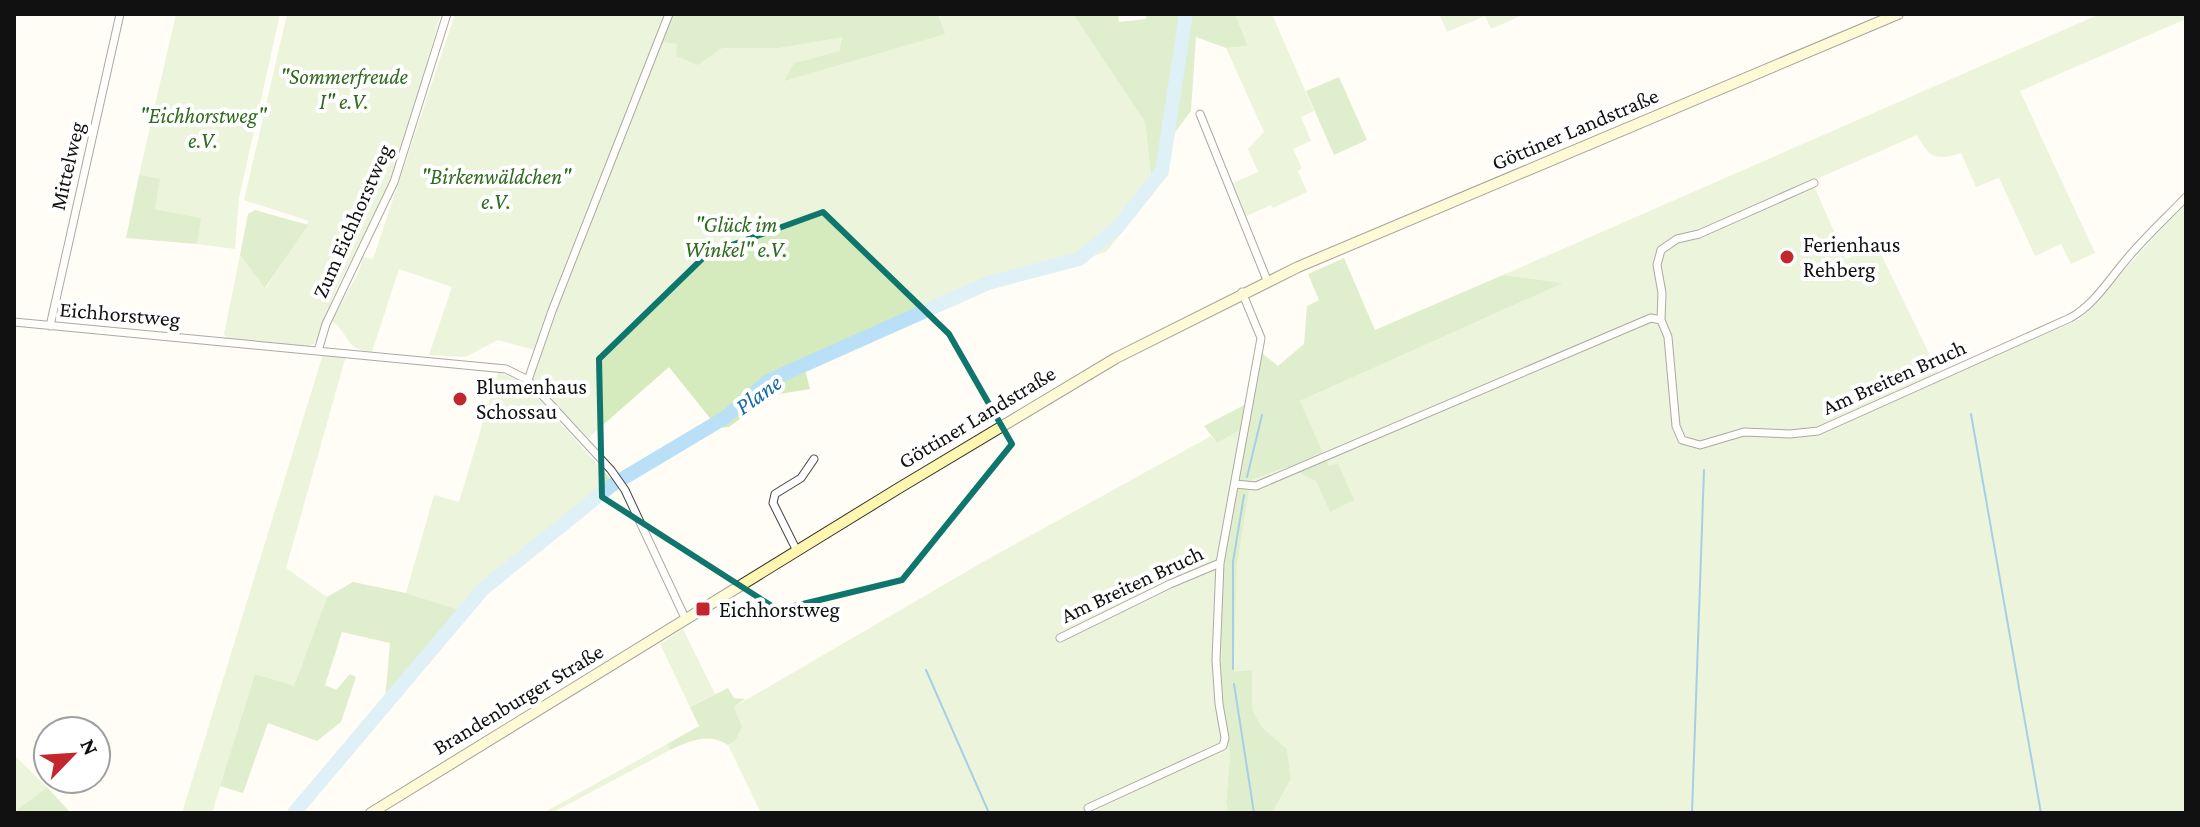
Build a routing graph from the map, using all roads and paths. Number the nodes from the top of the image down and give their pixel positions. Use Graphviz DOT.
graph roads {
  1 [pos="120,14"];
  2 [pos="447,14"];
  3 [pos="669,14"];
  4 [pos="1898,14"];
  5 [pos="1200,114"];
  6 [pos="1814,183"];
  7 [pos="2186,197"];
  8 [pos="1267,280"];
  9 [pos="1242,292"];
  10 [pos="1661,320"];
  11 [pos="14,322"];
  12 [pos="50,326"];
  13 [pos="318,351"];
  14 [pos="528,380"];
  15 [pos="814,459"];
  16 [pos="1235,484"];
  17 [pos="797,551"];
  18 [pos="1220,563"];
  19 [pos="686,620"];
  20 [pos="1060,638"];
  21 [pos="1088,808"];
  22 [pos="371,813"];
  1 -- 12 [label="street, Mittelweg"];
  2 -- 13 [label="street, Zum Eichhorstweg"];
  3 -- 14 [label="street"];
  4 -- 8 [label="street, Göttiner Landstraße"];
  5 -- 8 [label="street"];
  6 -- 10 [label="street, Am Breiten Bruch"];
  7 -- 10 [label="street, Am Breiten Bruch"];
  8 -- 9 [label="street, Göttiner Landstraße"];
  9 -- 16 [label="street, Am Breiten Bruch"];
  9 -- 17 [label="street, Göttiner Landstraße"];
  10 -- 16 [label="street"];
  11 -- 12 [label="street, Eichhorstweg"];
  12 -- 13 [label="street, Eichhorstweg"];
  13 -- 14 [label="street, Eichhorstweg"];
  14 -- 19 [label="street, Eichhorstweg"];
  15 -- 17 [label="street"];
  16 -- 18 [label="street, Am Breiten Bruch"];
  17 -- 19 [label="street, Göttiner Landstraße"];
  18 -- 20 [label="street, Am Breiten Bruch"];
  18 -- 21 [label="street, Am Breiten Bruch"];
  19 -- 22 [label="street, Brandenburger Straße"];
}
